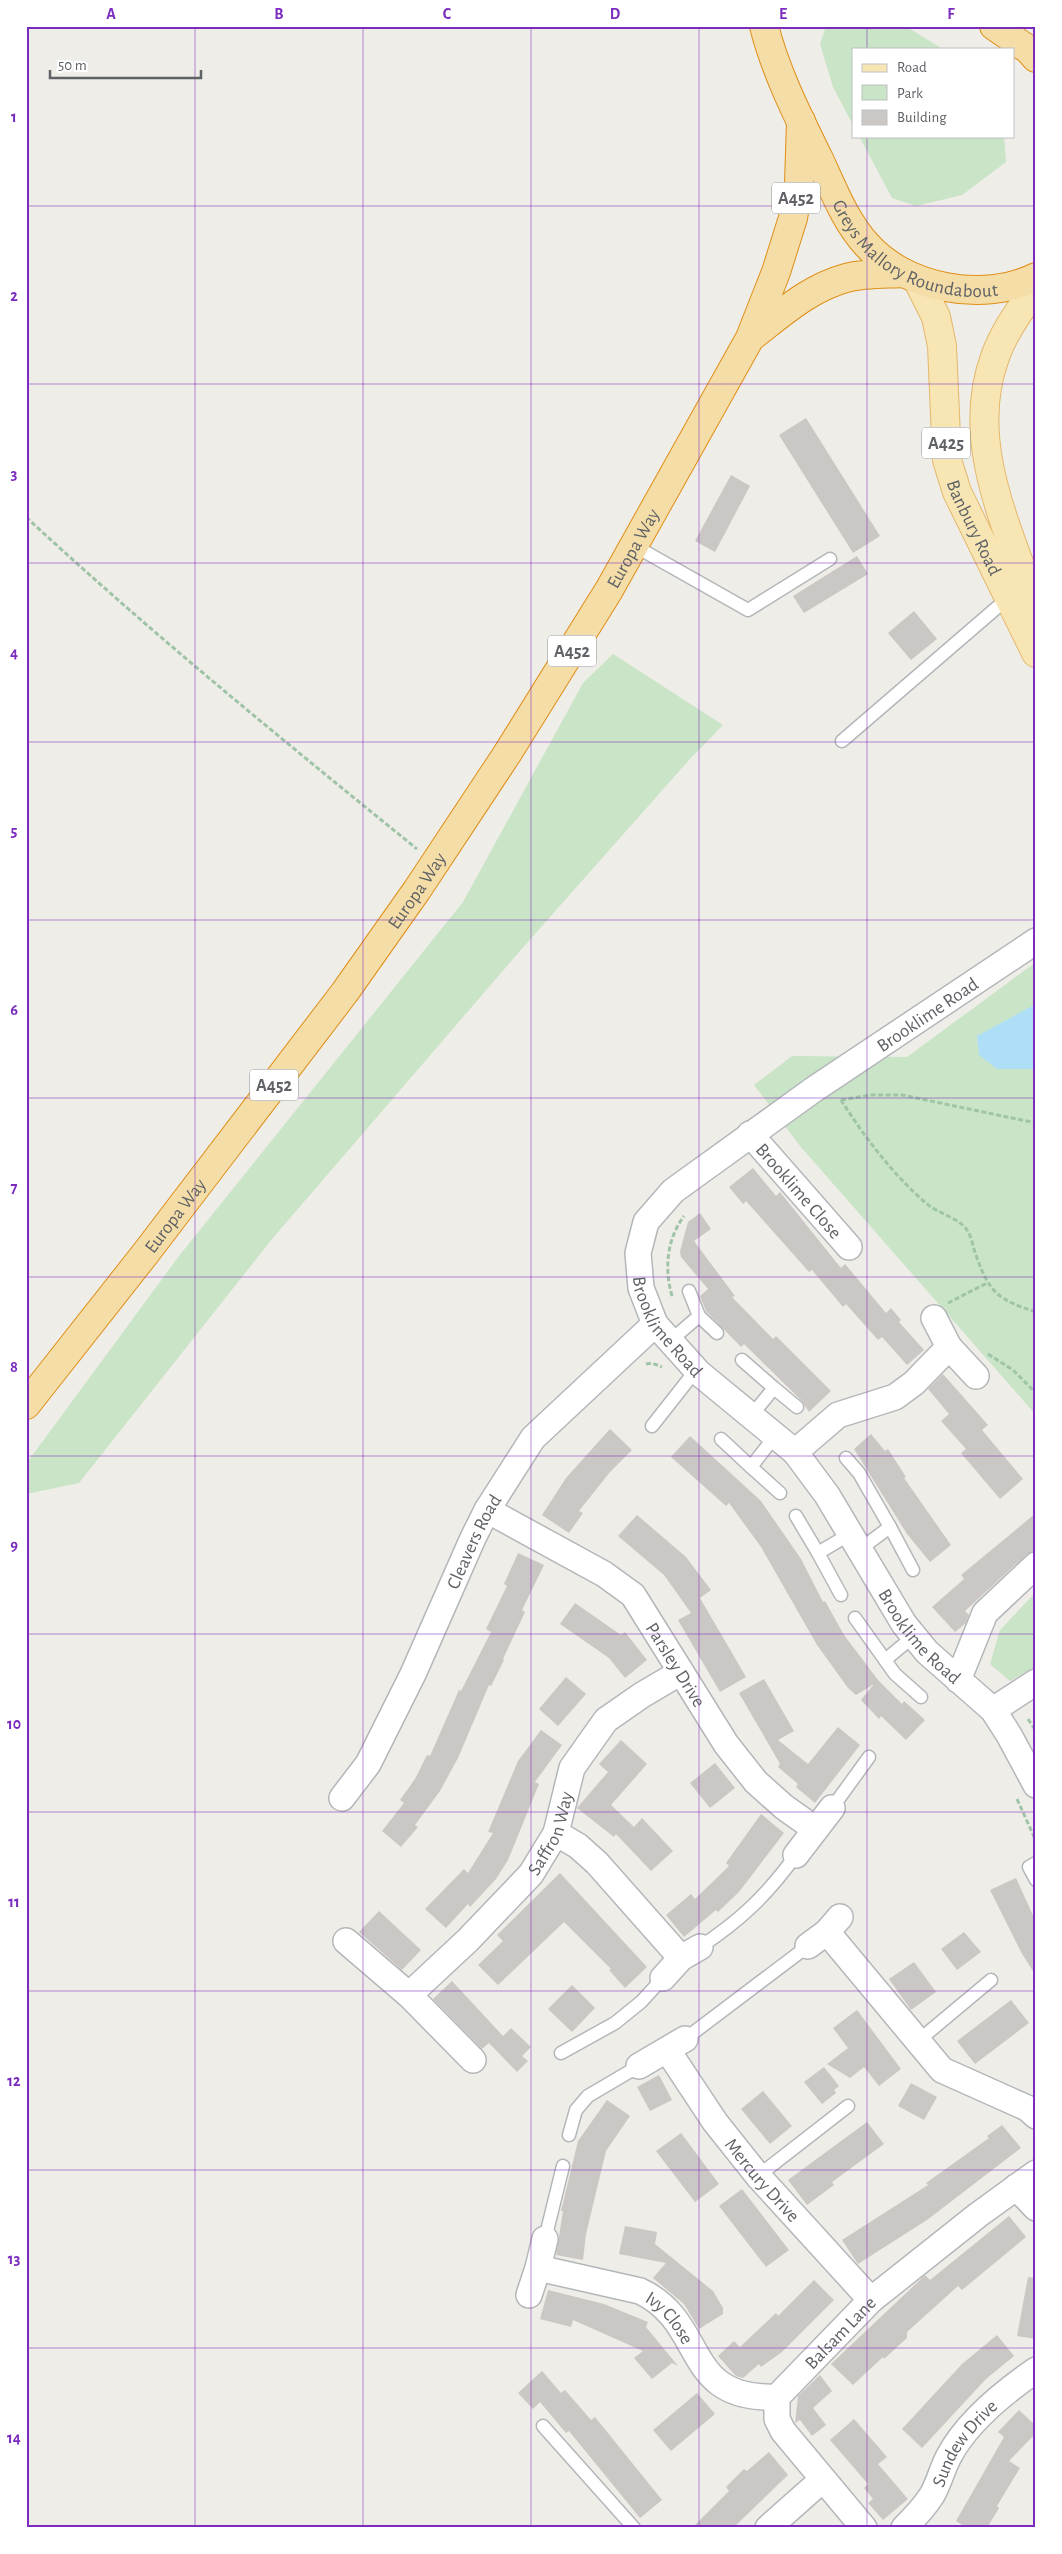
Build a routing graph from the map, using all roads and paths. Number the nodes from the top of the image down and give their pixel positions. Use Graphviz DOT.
graph roads {
  1 [pos="748,26"];
  2 [pos="764,26"];
  3 [pos="994,26"];
  4 [pos="1034,54"];
  5 [pos="772,59"];
  6 [pos="801,121"];
  7 [pos="910,276"];
  8 [pos="1036,277"];
  9 [pos="1036,287"];
  10 [pos="750,338"];
  11 [pos="26,516"];
  12 [pos="633,545"];
  13 [pos="830,559"];
  14 [pos="1008,598"];
  15 [pos="1036,603"];
  16 [pos="1036,653"];
  17 [pos="842,741"];
  18 [pos="434,864"];
  19 [pos="1036,941"];
  20 [pos="841,1100"];
  21 [pos="834,1103"];
  22 [pos="1036,1123"];
  23 [pos="750,1134"];
  24 [pos="685,1214"];
  25 [pos="849,1247"];
  26 [pos="987,1283"];
  27 [pos="689,1291"];
  28 [pos="1036,1312"];
  29 [pos="942,1315"];
  30 [pos="699,1316"];
  31 [pos="671,1330"];
  32 [pos="716,1333"];
  33 [pos="949,1348"];
  34 [pos="985,1352"];
  35 [pos="742,1360"];
  36 [pos="696,1370"];
  37 [pos="976,1376"];
  38 [pos="774,1388"];
  39 [pos="1036,1393"];
  40 [pos="26,1405"];
  41 [pos="797,1408"];
  42 [pos="751,1416"];
  43 [pos="652,1426"];
  44 [pos="775,1436"];
  45 [pos="721,1439"];
  46 [pos="795,1452"];
  47 [pos="846,1458"];
  48 [pos="751,1466"];
  49 [pos="780,1493"];
  50 [pos="487,1510"];
  51 [pos="796,1516"];
  52 [pos="890,1527"];
  53 [pos="854,1542"];
  54 [pos="818,1553"];
  55 [pos="1036,1565"];
  56 [pos="913,1570"];
  57 [pos="842,1595"];
  58 [pos="855,1618"];
  59 [pos="914,1636"];
  60 [pos="885,1660"];
  61 [pos="681,1672"];
  62 [pos="958,1680"];
  63 [pos="1036,1682"];
  64 [pos="921,1697"];
  65 [pos="1002,1704"];
  66 [pos="1036,1731"];
  67 [pos="869,1758"];
  68 [pos="1036,1785"];
  69 [pos="342,1798"];
  70 [pos="832,1808"];
  71 [pos="815,1829"];
  72 [pos="556,1833"];
  73 [pos="796,1855"];
  74 [pos="1036,1863"];
  75 [pos="1036,1880"];
  76 [pos="825,1932"];
  77 [pos="346,1941"];
  78 [pos="690,1953"];
  79 [pos="663,1978"];
  80 [pos="991,1980"];
  81 [pos="409,1995"];
  82 [pos="918,2041"];
  83 [pos="676,2045"];
  84 [pos="561,2053"];
  85 [pos="473,2060"];
  86 [pos="640,2066"];
  87 [pos="848,2106"];
  88 [pos="1036,2116"];
  89 [pos="569,2135"];
  90 [pos="563,2166"];
  91 [pos="758,2176"];
  92 [pos="1026,2180"];
  93 [pos="1036,2208"];
  94 [pos="545,2238"];
  95 [pos="538,2268"];
  96 [pos="529,2295"];
  97 [pos="871,2300"];
  98 [pos="1036,2370"];
  99 [pos="777,2397"];
  100 [pos="543,2426"];
  101 [pos="822,2480"];
  102 [pos="634,2528"];
  103 [pos="768,2528"];
  104 [pos="864,2528"];
  105 [pos="904,2528"];
  1 -- 5 [label="highway"];
  2 -- 5 [label="highway, Greys Mallory Roundabout"];
  3 -- 4 [label="highway"];
  5 -- 6 [label="highway, Greys Mallory Roundabout"];
  6 -- 7 [label="highway, Greys Mallory Roundabout"];
  6 -- 10 [label="highway, Europa Way / A452"];
  7 -- 8 [label="highway, Greys Mallory Roundabout"];
  7 -- 10 [label="highway, Europa Way / A452"];
  7 -- 14 [label="main road, Banbury Road / A425"];
  9 -- 15 [label="main road, Banbury Road / A425"];
  10 -- 12 [label="highway, Europa Way / A452"];
  11 -- 18 [label="path"];
  12 -- 13 [label="lane"];
  12 -- 18 [label="highway, Europa Way / A452"];
  14 -- 16 [label="main road, Banbury Road"];
  14 -- 17 [label="lane"];
  18 -- 40 [label="highway, Europa Way / A452"];
  19 -- 23 [label="street, Brooklime Road"];
  20 -- 21 [label="path"];
  20 -- 22 [label="path"];
  20 -- 26 [label="path"];
  23 -- 25 [label="street, Brooklime Close"];
  23 -- 31 [label="street, Brooklime Road"];
  24 -- 31 [label="path"];
  26 -- 28 [label="path"];
  26 -- 29 [label="path"];
  27 -- 30 [label="lane"];
  29 -- 33 [label="street"];
  30 -- 31 [label="lane"];
  30 -- 32 [label="lane"];
  31 -- 36 [label="street, Brooklime Road"];
  31 -- 50 [label="street, Cleavers Road"];
  33 -- 37 [label="street"];
  33 -- 46 [label="street"];
  34 -- 39 [label="path"];
  35 -- 38 [label="lane"];
  36 -- 42 [label="street, Brooklime Road"];
  36 -- 43 [label="lane"];
  38 -- 41 [label="lane"];
  38 -- 42 [label="lane"];
  42 -- 44 [label="street, Brooklime Road"];
  44 -- 46 [label="street, Brooklime Road"];
  44 -- 48 [label="lane"];
  45 -- 48 [label="lane"];
  46 -- 53 [label="street, Brooklime Road"];
  47 -- 52 [label="lane"];
  48 -- 49 [label="lane"];
  50 -- 61 [label="street, Parsley Drive"];
  50 -- 69 [label="street, Cleavers Road"];
  51 -- 54 [label="lane"];
  52 -- 53 [label="lane"];
  52 -- 56 [label="lane"];
  53 -- 54 [label="lane"];
  53 -- 59 [label="street, Brooklime Road"];
  54 -- 57 [label="lane"];
  55 -- 62 [label="street"];
  58 -- 60 [label="lane"];
  59 -- 60 [label="lane"];
  59 -- 62 [label="street, Brooklime Road"];
  60 -- 64 [label="lane"];
  61 -- 71 [label="street, Parsley Drive"];
  61 -- 72 [label="street, Saffron Way"];
  62 -- 65 [label="street, Brooklime Road"];
  63 -- 65 [label="street"];
  65 -- 66 [label="path"];
  65 -- 68 [label="street, Brooklime Road"];
  67 -- 70 [label="lane"];
  70 -- 71 [label="street"];
  71 -- 73 [label="street"];
  72 -- 78 [label="street"];
  72 -- 81 [label="street, Saffron Way"];
  73 -- 78 [label="lane"];
  74 -- 75 [label="lane"];
  76 -- 82 [label="street"];
  76 -- 83 [label="lane"];
  77 -- 81 [label="street"];
  78 -- 79 [label="street"];
  79 -- 84 [label="lane"];
  80 -- 82 [label="lane"];
  81 -- 85 [label="street"];
  82 -- 88 [label="street"];
  83 -- 86 [label="street"];
  83 -- 91 [label="street, Mercury Drive"];
  86 -- 89 [label="lane"];
  87 -- 91 [label="lane"];
  90 -- 94 [label="lane"];
  91 -- 97 [label="street, Mercury Drive"];
  92 -- 93 [label="street"];
  92 -- 97 [label="street, Balsam Lane"];
  94 -- 95 [label="street"];
  95 -- 96 [label="street"];
  95 -- 99 [label="street, Ivy Close"];
  97 -- 99 [label="street, Balsam Lane"];
  98 -- 105 [label="street, Sundew Drive"];
  99 -- 101 [label="street"];
  100 -- 102 [label="lane"];
  101 -- 103 [label="street"];
  101 -- 104 [label="street"];
}
